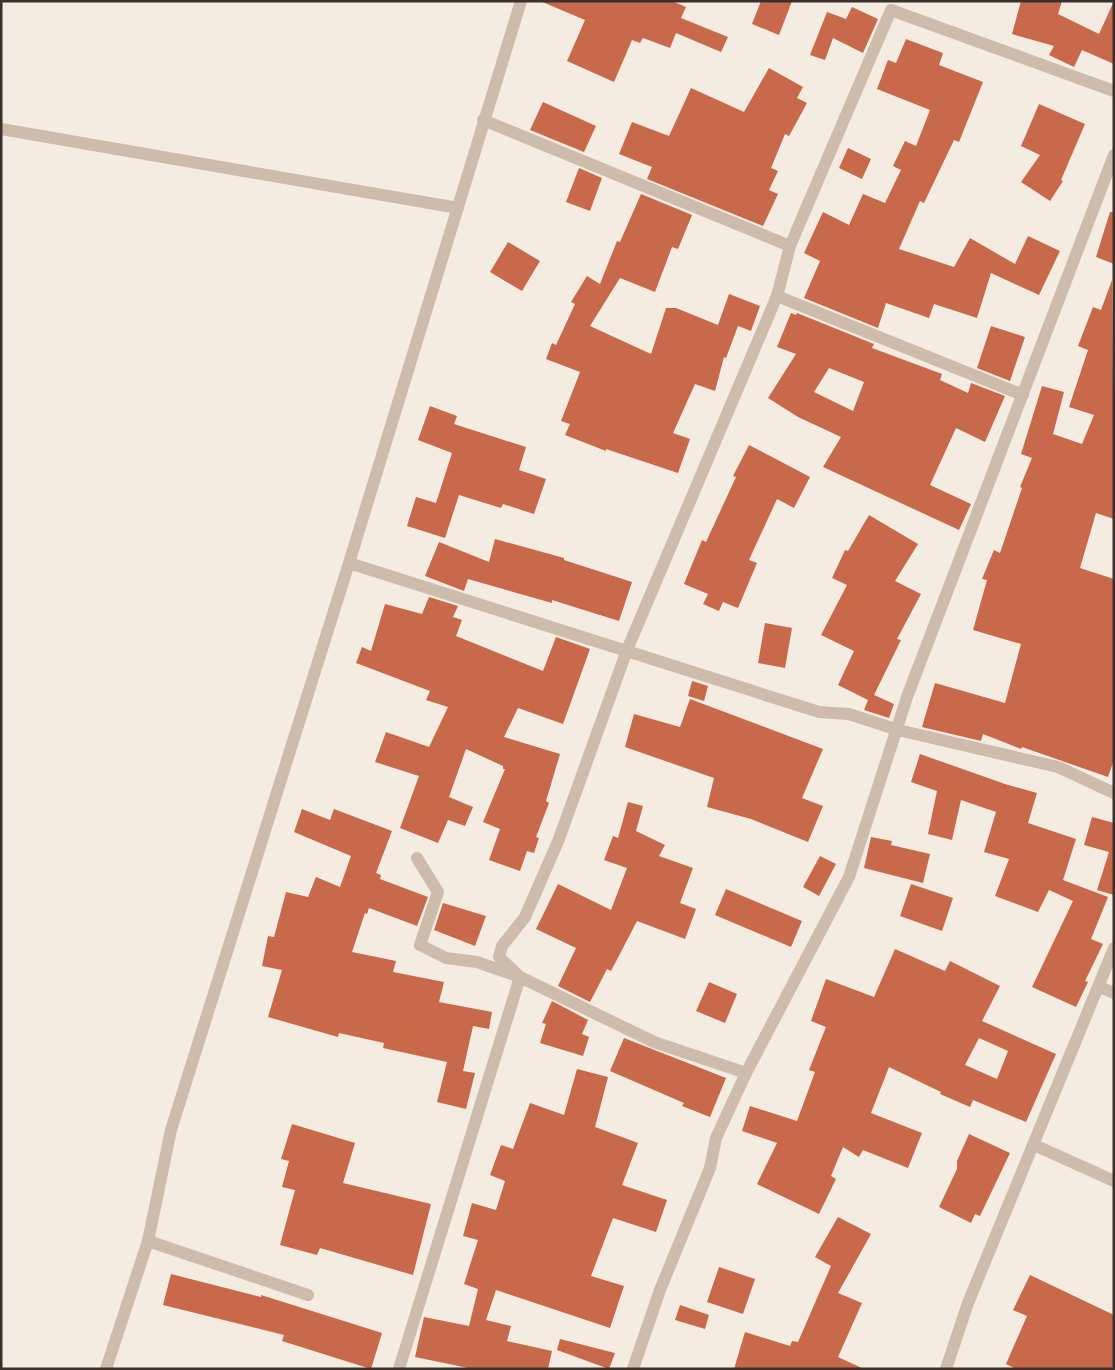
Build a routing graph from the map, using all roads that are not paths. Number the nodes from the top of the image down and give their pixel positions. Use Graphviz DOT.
graph roads {
  1 [pos="521,1"];
  2 [pos="1114,91"];
  3 [pos="483,120"];
  4 [pos="1,129"];
  5 [pos="1114,154"];
  6 [pos="458,208"];
  7 [pos="790,246"];
  8 [pos="777,296"];
  9 [pos="1023,395"];
  10 [pos="349,563"];
  11 [pos="627,650"];
  12 [pos="898,730"];
  13 [pos="1114,793"];
  14 [pos="417,858"];
  15 [pos="1114,948"];
  16 [pos="520,977"];
  17 [pos="1100,987"];
  18 [pos="1114,993"];
  19 [pos="746,1073"];
  20 [pos="1034,1145"];
  21 [pos="1114,1181"];
  22 [pos="148,1241"];
  23 [pos="308,1295"];
  24 [pos="106,1369"];
  25 [pos="399,1369"];
  26 [pos="633,1369"];
  27 [pos="946,1369"];
  1 -- 3 [label="street"];
  2 -- 7 [label="street"];
  3 -- 6 [label="street"];
  3 -- 7 [label="street"];
  4 -- 6 [label="street"];
  5 -- 9 [label="street"];
  6 -- 10 [label="street"];
  7 -- 8 [label="street"];
  8 -- 9 [label="street"];
  8 -- 11 [label="street"];
  9 -- 12 [label="street"];
  10 -- 11 [label="street"];
  10 -- 22 [label="street"];
  11 -- 12 [label="street"];
  11 -- 16 [label="street"];
  12 -- 13 [label="street"];
  12 -- 19 [label="street"];
  14 -- 16 [label="street"];
  15 -- 17 [label="street"];
  16 -- 19 [label="street"];
  16 -- 25 [label="street"];
  17 -- 18 [label="street"];
  17 -- 20 [label="street"];
  19 -- 26 [label="street"];
  20 -- 21 [label="street"];
  20 -- 27 [label="street"];
  22 -- 23 [label="street"];
  22 -- 24 [label="street"];
}
